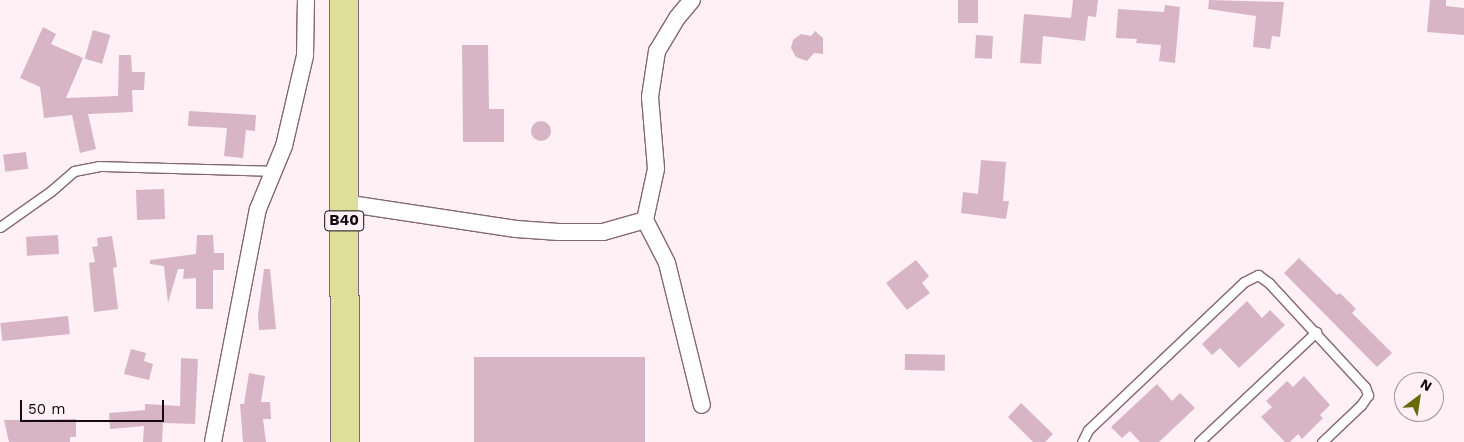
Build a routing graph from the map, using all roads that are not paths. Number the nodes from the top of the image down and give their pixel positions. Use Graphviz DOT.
graph roads {
  1 [pos="306,0"];
  2 [pos="344,0"];
  3 [pos="692,0"];
  4 [pos="274,171"];
  5 [pos="344,203"];
  6 [pos="645,220"];
  7 [pos="0,227"];
  8 [pos="1316,332"];
  9 [pos="702,405"];
  10 [pos="213,442"];
  11 [pos="345,442"];
  12 [pos="1082,442"];
  13 [pos="1199,442"];
  14 [pos="1322,442"];
  1 -- 4 [label="street"];
  2 -- 5 [label="highway, B40"];
  3 -- 6 [label="street"];
  4 -- 7 [label="lane"];
  4 -- 10 [label="street"];
  5 -- 6 [label="street"];
  5 -- 11 [label="highway, B40"];
  6 -- 9 [label="street"];
  8 -- 12 [label="lane"];
  8 -- 13 [label="lane"];
  8 -- 14 [label="lane"];
}
